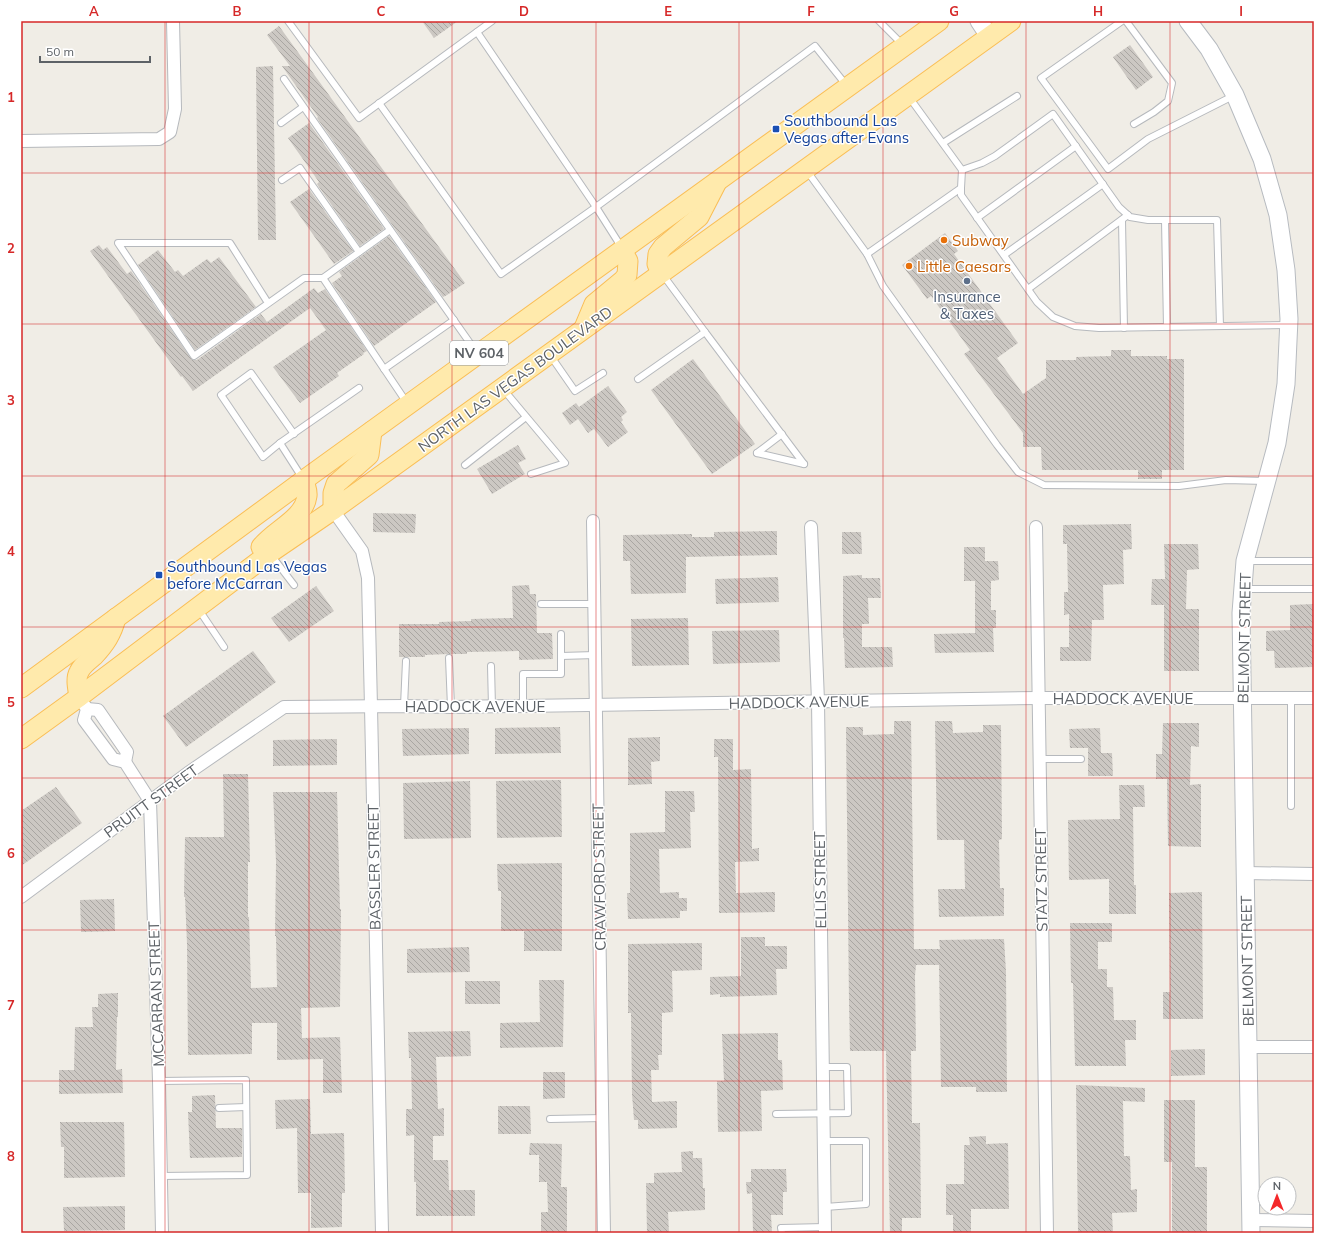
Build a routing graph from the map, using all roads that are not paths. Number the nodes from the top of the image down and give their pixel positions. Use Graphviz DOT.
graph roads {
  1 [pos="173,21"];
  2 [pos="288,21"];
  3 [pos="492,21"];
  4 [pos="879,21"];
  5 [pos="939,21"];
  6 [pos="1122,21"];
  7 [pos="1126,21"];
  8 [pos="1188,21"];
  9 [pos="1010,22"];
  10 [pos="984,29"];
  11 [pos="478,32"];
  12 [pos="904,46"];
  13 [pos="284,79"];
  14 [pos="848,86"];
  15 [pos="908,95"];
  16 [pos="1235,95"];
  17 [pos="1018,96"];
  18 [pos="380,103"];
  19 [pos="303,107"];
  20 [pos="281,123"];
  21 [pos="1134,124"];
  22 [pos="21,141"];
  23 [pos="943,143"];
  24 [pos="1076,146"];
  25 [pos="806,169"];
  26 [pos="962,170"];
  27 [pos="282,180"];
  28 [pos="717,181"];
  29 [pos="1103,184"];
  30 [pos="961,188"];
  31 [pos="596,207"];
  32 [pos="1128,215"];
  33 [pos="977,218"];
  34 [pos="1122,220"];
  35 [pos="1165,220"];
  36 [pos="390,230"];
  37 [pos="622,250"];
  38 [pos="360,252"];
  39 [pos="868,254"];
  40 [pos="1004,255"];
  41 [pos="661,273"];
  42 [pos="323,278"];
  43 [pos="1028,288"];
  44 [pos="268,303"];
  45 [pos="454,320"];
  46 [pos="1289,325"];
  47 [pos="1220,326"];
  48 [pos="1168,327"];
  49 [pos="1124,328"];
  50 [pos="583,329"];
  51 [pos="705,332"];
  52 [pos="478,354"];
  53 [pos="549,354"];
  54 [pos="384,369"];
  55 [pos="603,373"];
  56 [pos="638,378"];
  57 [pos="359,388"];
  58 [pos="502,388"];
  59 [pos="408,405"];
  60 [pos="526,417"];
  61 [pos="372,431"];
  62 [pos="294,434"];
  63 [pos="782,434"];
  64 [pos="280,443"];
  65 [pos="465,465"];
  66 [pos="532,474"];
  67 [pos="304,480"];
  68 [pos="1266,481"];
  69 [pos="333,510"];
  70 [pos="593,521"];
  71 [pos="811,527"];
  72 [pos="1036,527"];
  73 [pos="263,558"];
  74 [pos="1245,561"];
  75 [pos="1314,561"];
  76 [pos="294,585"];
  77 [pos="1243,589"];
  78 [pos="1314,589"];
  79 [pos="541,604"];
  80 [pos="594,604"];
  81 [pos="197,608"];
  82 [pos="116,617"];
  83 [pos="560,634"];
  84 [pos="224,646"];
  85 [pos="595,655"];
  86 [pos="560,656"];
  87 [pos="449,658"];
  88 [pos="406,661"];
  89 [pos="491,666"];
  90 [pos="21,688"];
  91 [pos="1243,697"];
  92 [pos="1038,698"];
  93 [pos="1291,698"];
  94 [pos="1314,698"];
  95 [pos="818,701"];
  96 [pos="83,703"];
  97 [pos="596,705"];
  98 [pos="371,706"];
  99 [pos="404,706"];
  100 [pos="492,706"];
  101 [pos="523,706"];
  102 [pos="284,707"];
  103 [pos="451,707"];
  104 [pos="21,739"];
  105 [pos="1039,759"];
  106 [pos="1081,759"];
  107 [pos="125,762"];
  108 [pos="150,801"];
  109 [pos="1291,806"];
  110 [pos="1246,873"];
  111 [pos="1314,874"];
  112 [pos="21,897"];
  113 [pos="1248,1047"];
  114 [pos="1314,1048"];
  115 [pos="823,1067"];
  116 [pos="159,1081"];
  117 [pos="219,1108"];
  118 [pos="246,1108"];
  119 [pos="823,1113"];
  120 [pos="776,1114"];
  121 [pos="603,1118"];
  122 [pos="550,1119"];
  123 [pos="824,1141"];
  124 [pos="161,1176"];
  125 [pos="825,1207"];
  126 [pos="1314,1221"];
  127 [pos="1251,1227"];
  128 [pos="825,1230"];
  129 [pos="162,1233"];
  130 [pos="382,1233"];
  131 [pos="604,1233"];
  132 [pos="782,1233"];
  133 [pos="1047,1233"];
  1 -- 22 [label="street"];
  2 -- 18 [label="lane"];
  3 -- 11 [label="lane"];
  4 -- 12 [label="lane"];
  5 -- 12 [label="main road, NV 604"];
  6 -- 16 [label="lane"];
  7 -- 21 [label="lane"];
  8 -- 16 [label="street, BELMONT STREET"];
  9 -- 10 [label="main road, NORTH LAS VEGAS BOULEVARD / NV 604"];
  10 -- 15 [label="main road, NORTH LAS VEGAS BOULEVARD / NV 604"];
  11 -- 18 [label="lane"];
  11 -- 31 [label="lane"];
  12 -- 14 [label="main road, NV 604"];
  13 -- 19 [label="lane"];
  14 -- 28 [label="main road, NV 604"];
  14 -- 31 [label="lane"];
  15 -- 23 [label="lane"];
  15 -- 25 [label="main road, NORTH LAS VEGAS BOULEVARD / NV 604"];
  16 -- 46 [label="street, BELMONT STREET"];
  17 -- 23 [label="lane"];
  18 -- 31 [label="lane"];
  19 -- 20 [label="lane"];
  19 -- 36 [label="lane"];
  23 -- 26 [label="lane"];
  24 -- 26 [label="lane"];
  24 -- 29 [label="lane"];
  24 -- 33 [label="lane"];
  25 -- 39 [label="lane"];
  25 -- 41 [label="main road, NORTH LAS VEGAS BOULEVARD / NV 604"];
  26 -- 30 [label="lane"];
  27 -- 38 [label="lane"];
  28 -- 37 [label="main road, NV 604"];
  28 -- 41 [label="main road"];
  29 -- 32 [label="lane"];
  29 -- 40 [label="lane"];
  30 -- 33 [label="lane"];
  30 -- 39 [label="lane"];
  31 -- 37 [label="lane"];
  32 -- 34 [label="lane"];
  32 -- 35 [label="lane"];
  33 -- 40 [label="lane"];
  34 -- 43 [label="lane"];
  34 -- 49 [label="lane"];
  35 -- 47 [label="lane"];
  35 -- 48 [label="lane"];
  36 -- 38 [label="lane"];
  36 -- 45 [label="lane"];
  37 -- 50 [label="main road"];
  37 -- 52 [label="main road, NV 604"];
  38 -- 42 [label="lane"];
  39 -- 68 [label="lane"];
  40 -- 43 [label="lane"];
  41 -- 50 [label="main road, NORTH LAS VEGAS BOULEVARD / NV 604"];
  41 -- 51 [label="lane"];
  42 -- 44 [label="lane"];
  42 -- 54 [label="lane"];
  43 -- 49 [label="lane"];
  44 -- 44 [label="lane"];
  45 -- 52 [label="lane"];
  45 -- 54 [label="lane"];
  46 -- 47 [label="lane"];
  46 -- 68 [label="street, BELMONT STREET"];
  47 -- 48 [label="lane"];
  48 -- 49 [label="lane"];
  50 -- 53 [label="main road, NORTH LAS VEGAS BOULEVARD / NV 604"];
  51 -- 56 [label="lane"];
  51 -- 63 [label="lane"];
  52 -- 59 [label="main road, NV 604"];
  53 -- 55 [label="lane"];
  53 -- 58 [label="main road, NORTH LAS VEGAS BOULEVARD / NV 604"];
  54 -- 59 [label="lane"];
  57 -- 62 [label="lane"];
  58 -- 60 [label="lane"];
  58 -- 69 [label="main road, NORTH LAS VEGAS BOULEVARD / NV 604"];
  59 -- 61 [label="main road, NV 604"];
  60 -- 65 [label="lane"];
  60 -- 66 [label="lane"];
  61 -- 67 [label="main road, NV 604"];
  61 -- 69 [label="main road"];
  62 -- 64 [label="lane"];
  62 -- 64 [label="lane"];
  63 -- 63 [label="lane"];
  64 -- 67 [label="lane"];
  67 -- 73 [label="main road"];
  67 -- 82 [label="main road, NV 604"];
  68 -- 74 [label="street, BELMONT STREET"];
  69 -- 73 [label="main road, NORTH LAS VEGAS BOULEVARD / NV 604"];
  69 -- 98 [label="street, BASSLER STREET"];
  70 -- 80 [label="street, CRAWFORD STREET"];
  71 -- 95 [label="street, ELLIS STREET"];
  72 -- 92 [label="street, STATZ STREET"];
  73 -- 76 [label="lane"];
  73 -- 81 [label="main road, NORTH LAS VEGAS BOULEVARD / NV 604"];
  74 -- 75 [label="lane"];
  74 -- 77 [label="street, BELMONT STREET"];
  77 -- 78 [label="lane"];
  77 -- 91 [label="street, BELMONT STREET"];
  79 -- 80 [label="lane"];
  80 -- 85 [label="street, CRAWFORD STREET"];
  81 -- 84 [label="lane"];
  81 -- 96 [label="main road, NORTH LAS VEGAS BOULEVARD / NV 604"];
  82 -- 90 [label="main road, NV 604"];
  82 -- 96 [label="main road"];
  83 -- 86 [label="lane"];
  85 -- 86 [label="lane"];
  85 -- 97 [label="street, CRAWFORD STREET"];
  86 -- 101 [label="lane"];
  87 -- 103 [label="lane"];
  88 -- 99 [label="lane"];
  89 -- 100 [label="lane"];
  91 -- 92 [label="street, HADDOCK AVENUE"];
  91 -- 93 [label="street, HADDOCK AVENUE"];
  91 -- 110 [label="street, BELMONT STREET"];
  92 -- 95 [label="street, HADDOCK AVENUE"];
  92 -- 105 [label="street, STATZ STREET"];
  93 -- 94 [label="street, HADDOCK AVENUE"];
  93 -- 109 [label="lane"];
  95 -- 97 [label="street, HADDOCK AVENUE"];
  95 -- 115 [label="street, ELLIS STREET"];
  96 -- 104 [label="main road, NORTH LAS VEGAS BOULEVARD / NV 604"];
  96 -- 107 [label="street"];
  96 -- 107 [label="street"];
  97 -- 101 [label="street, HADDOCK AVENUE"];
  97 -- 121 [label="street, CRAWFORD STREET"];
  98 -- 99 [label="street, HADDOCK AVENUE"];
  98 -- 102 [label="street, HADDOCK AVENUE"];
  98 -- 130 [label="street, BASSLER STREET"];
  99 -- 103 [label="street, HADDOCK AVENUE"];
  100 -- 101 [label="street, HADDOCK AVENUE"];
  100 -- 103 [label="street, HADDOCK AVENUE"];
  102 -- 108 [label="street, PRUITT STREET"];
  105 -- 106 [label="lane"];
  105 -- 133 [label="street, STATZ STREET"];
  107 -- 108 [label="street"];
  108 -- 112 [label="street, PRUITT STREET"];
  108 -- 116 [label="street, MCCARRAN STREET"];
  110 -- 111 [label="street"];
  110 -- 113 [label="street, BELMONT STREET"];
  113 -- 114 [label="street"];
  113 -- 127 [label="street, BELMONT STREET"];
  115 -- 119 [label="street, ELLIS STREET"];
  115 -- 119 [label="lane"];
  116 -- 118 [label="lane"];
  116 -- 124 [label="street, MCCARRAN STREET"];
  117 -- 118 [label="lane"];
  118 -- 124 [label="lane"];
  119 -- 120 [label="lane"];
  119 -- 123 [label="street, ELLIS STREET"];
  121 -- 122 [label="lane"];
  121 -- 131 [label="street, CRAWFORD STREET"];
  123 -- 125 [label="street, ELLIS STREET"];
  123 -- 125 [label="lane"];
  124 -- 129 [label="street, MCCARRAN STREET"];
  125 -- 128 [label="street, ELLIS STREET"];
  126 -- 127 [label="street"];
  128 -- 132 [label="lane"];
}
